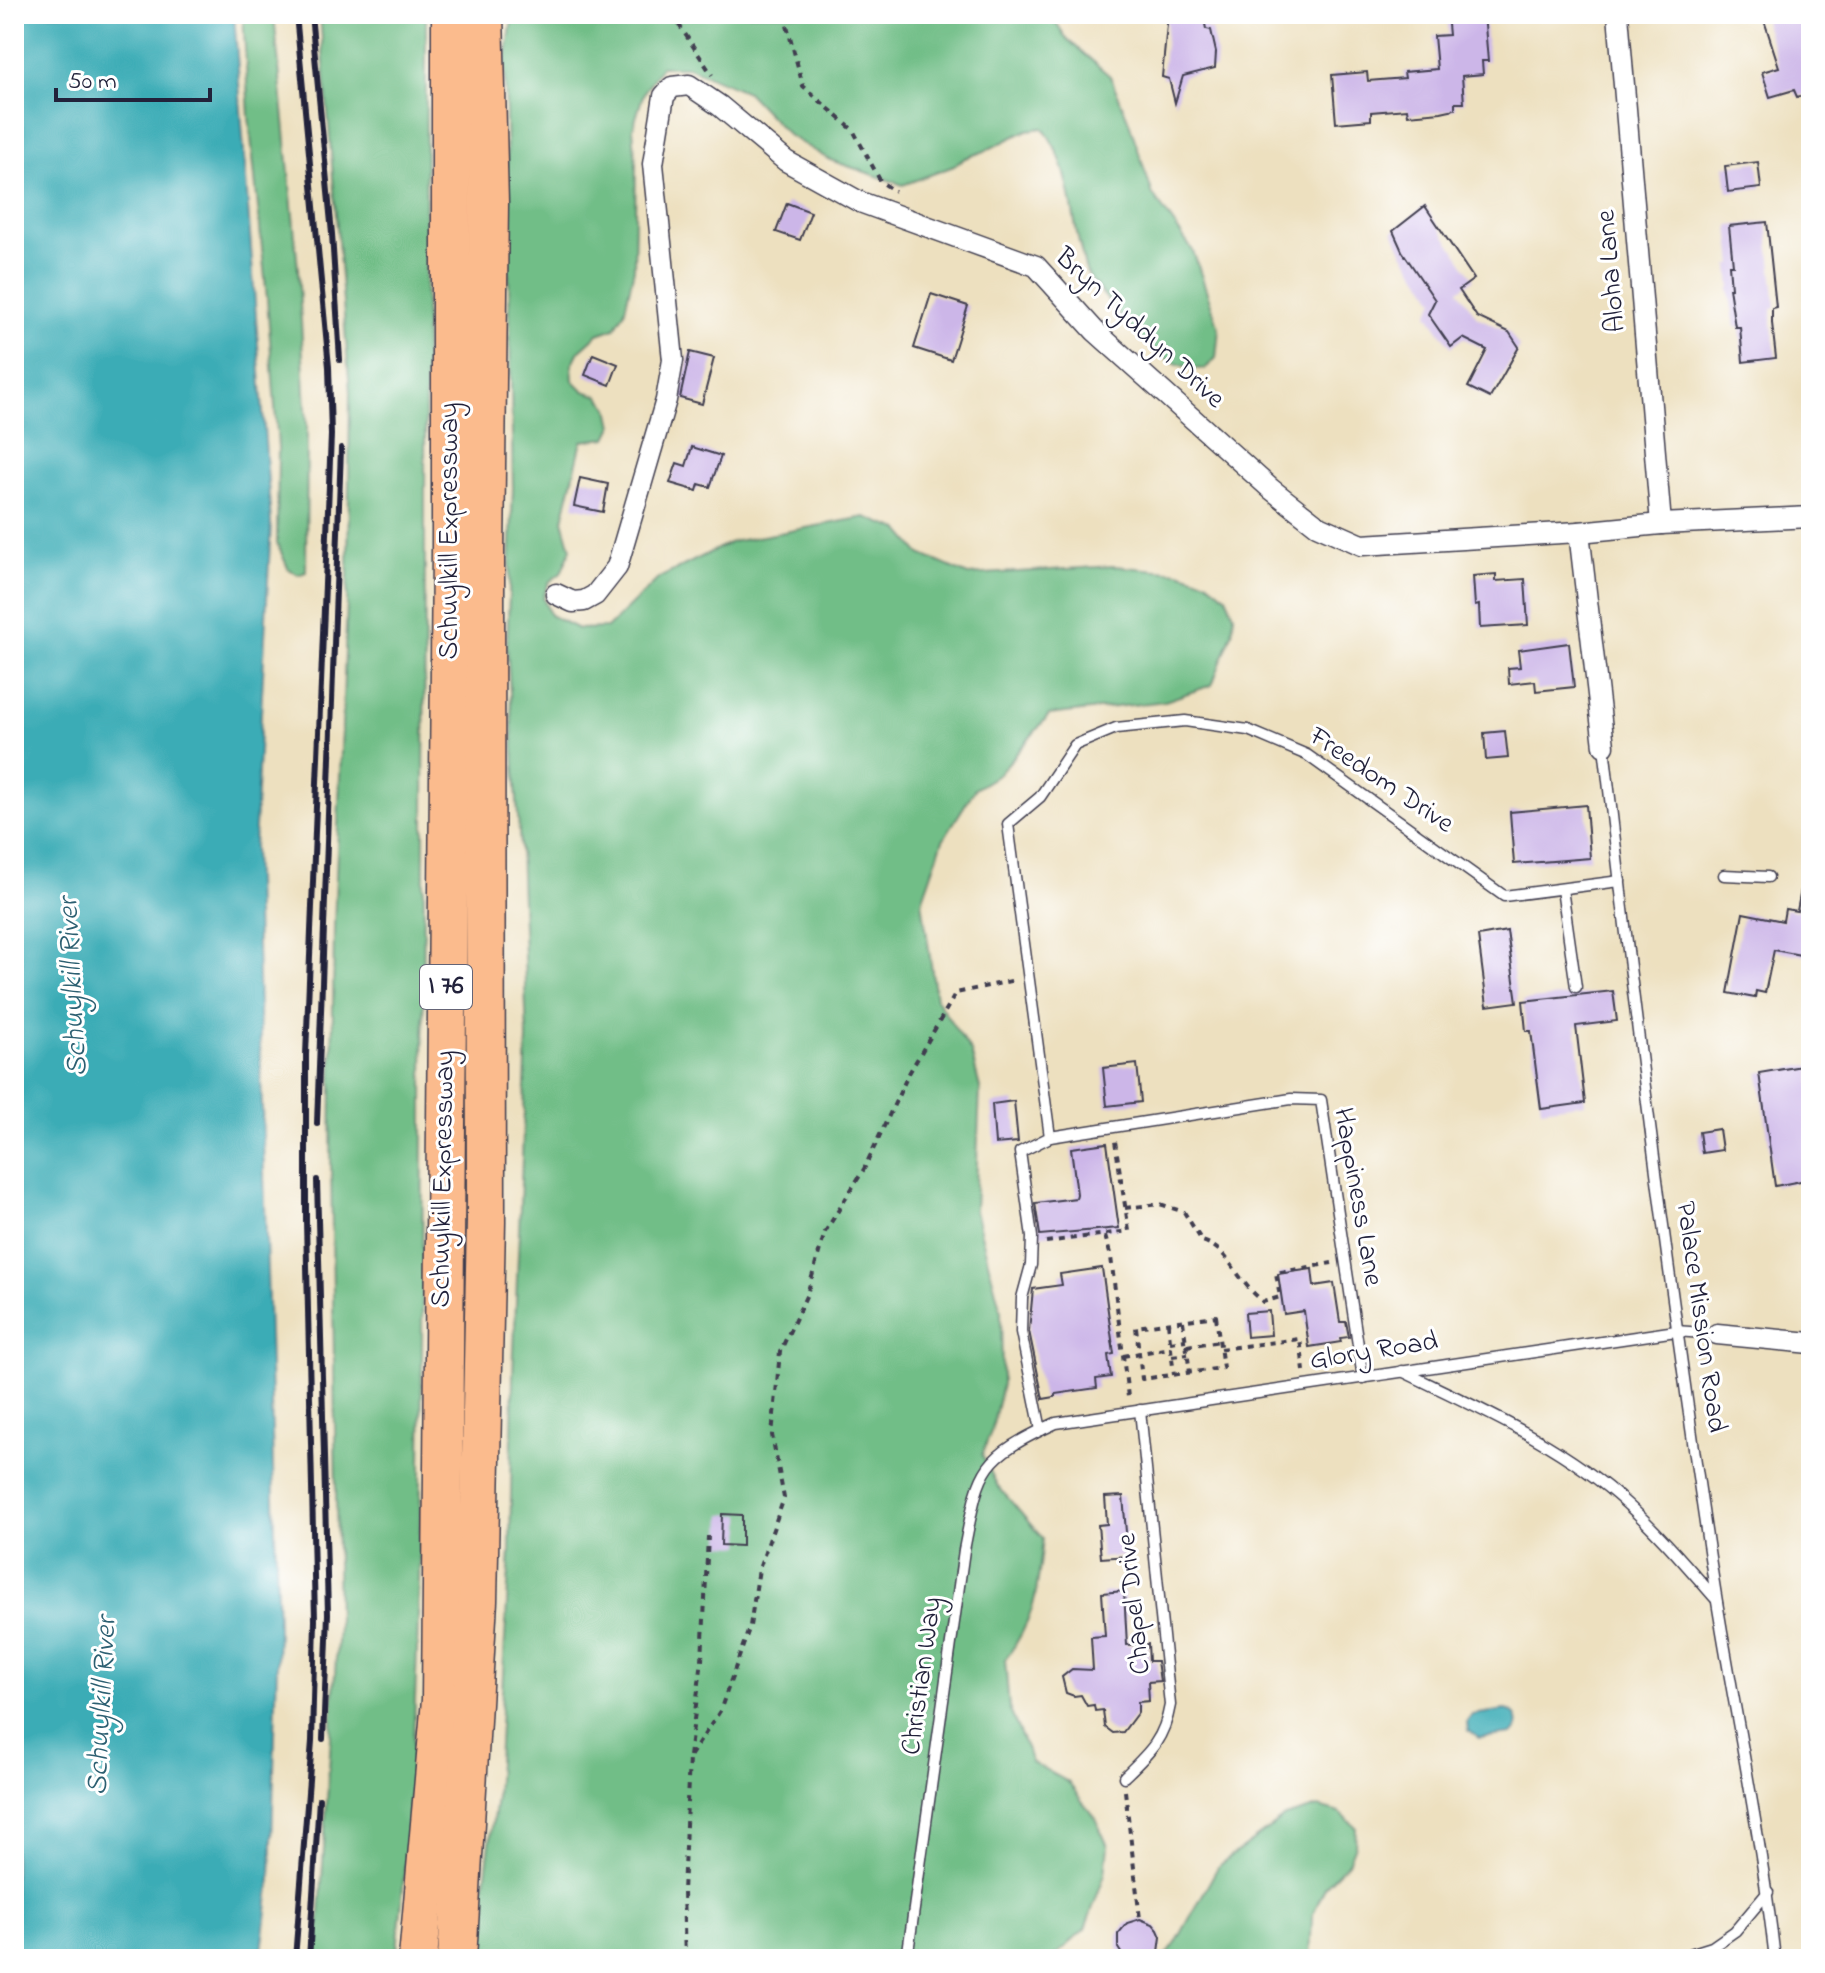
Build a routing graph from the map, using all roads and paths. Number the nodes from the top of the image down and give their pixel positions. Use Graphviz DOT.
graph roads {
  1 [pos="451,14"];
  2 [pos="484,14"];
  3 [pos="672,14"];
  4 [pos="784,14"];
  5 [pos="1618,14"];
  6 [pos="714,78"];
  7 [pos="910,221"];
  8 [pos="1811,517"];
  9 [pos="1661,524"];
  10 [pos="1579,532"];
  11 [pos="556,594"];
  12 [pos="1604,746"];
  13 [pos="1724,875"];
  14 [pos="1768,877"];
  15 [pos="1620,881"];
  16 [pos="1562,889"];
  17 [pos="1029,977"];
  18 [pos="1576,987"];
  19 [pos="1113,1127"];
  20 [pos="1050,1137"];
  21 [pos="1125,1208"];
  22 [pos="1104,1236"];
  23 [pos="1032,1244"];
  24 [pos="1344,1261"];
  25 [pos="1183,1321"];
  26 [pos="1168,1323"];
  27 [pos="1676,1331"];
  28 [pos="1717,1334"];
  29 [pos="1220,1341"];
  30 [pos="1186,1343"];
  31 [pos="1811,1343"];
  32 [pos="1171,1345"];
  33 [pos="1220,1349"];
  34 [pos="1139,1353"];
  35 [pos="1188,1354"];
  36 [pos="1123,1356"];
  37 [pos="1172,1356"];
  38 [pos="1402,1371"];
  39 [pos="1190,1373"];
  40 [pos="1174,1375"];
  41 [pos="1363,1378"];
  42 [pos="1306,1387"];
  43 [pos="1135,1411"];
  44 [pos="1041,1430"];
  45 [pos="708,1536"];
  46 [pos="1716,1599"];
  47 [pos="689,1758"];
  48 [pos="1124,1777"];
  49 [pos="1768,1892"];
  50 [pos="1140,1919"];
  51 [pos="418,1959"];
  52 [pos="457,1959"];
  53 [pos="685,1959"];
  54 [pos="907,1959"];
  55 [pos="1674,1959"];
  56 [pos="1775,1959"];
  1 -- 51 [label="highway, Schuylkill Expressway / I 76"];
  2 -- 52 [label="highway, Schuylkill Expressway / I 76"];
  3 -- 6 [label="path"];
  4 -- 7 [label="path"];
  5 -- 9 [label="street, Aloha Lane"];
  7 -- 10 [label="street, Bryn Tyddyn Drive"];
  7 -- 11 [label="street, Bryn Tyddyn Drive"];
  8 -- 9 [label="street, Bryn Tyddyn Drive"];
  9 -- 10 [label="street, Bryn Tyddyn Drive"];
  10 -- 12 [label="street"];
  12 -- 15 [label="lane, Palace Mission Road"];
  13 -- 14 [label="lane"];
  15 -- 16 [label="lane, Freedom Drive"];
  15 -- 27 [label="lane, Palace Mission Road"];
  16 -- 17 [label="lane, Freedom Drive"];
  16 -- 18 [label="lane"];
  17 -- 20 [label="lane"];
  17 -- 47 [label="path"];
  19 -- 20 [label="lane, Happiness Lane"];
  19 -- 21 [label="path"];
  19 -- 24 [label="lane, Happiness Lane"];
  20 -- 23 [label="lane"];
  21 -- 22 [label="path"];
  21 -- 24 [label="path"];
  22 -- 23 [label="path"];
  22 -- 36 [label="path"];
  23 -- 44 [label="lane"];
  24 -- 41 [label="lane, Happiness Lane"];
  25 -- 26 [label="path"];
  25 -- 29 [label="path"];
  25 -- 30 [label="path"];
  26 -- 32 [label="path"];
  26 -- 34 [label="path"];
  27 -- 28 [label="lane, Glory Road"];
  27 -- 38 [label="lane, Glory Road"];
  27 -- 46 [label="lane, Palace Mission Road"];
  28 -- 31 [label="street"];
  29 -- 30 [label="path"];
  29 -- 33 [label="path"];
  30 -- 32 [label="path"];
  30 -- 35 [label="path"];
  32 -- 34 [label="path"];
  32 -- 37 [label="path"];
  33 -- 39 [label="path"];
  33 -- 42 [label="path"];
  34 -- 36 [label="path"];
  34 -- 40 [label="path"];
  35 -- 37 [label="path"];
  35 -- 39 [label="path"];
  36 -- 43 [label="path"];
  37 -- 40 [label="path"];
  38 -- 41 [label="lane, Glory Road"];
  38 -- 46 [label="lane"];
  39 -- 40 [label="path"];
  41 -- 42 [label="lane, Glory Road"];
  42 -- 43 [label="lane, Glory Road"];
  43 -- 44 [label="lane, Glory Road"];
  43 -- 48 [label="lane, Chapel Drive"];
  44 -- 54 [label="lane, Christian Way"];
  45 -- 47 [label="path"];
  46 -- 49 [label="lane, Palace Mission Road"];
  47 -- 53 [label="path"];
  48 -- 50 [label="path"];
  49 -- 55 [label="lane"];
  49 -- 56 [label="lane, Palace Mission Road"];
}
